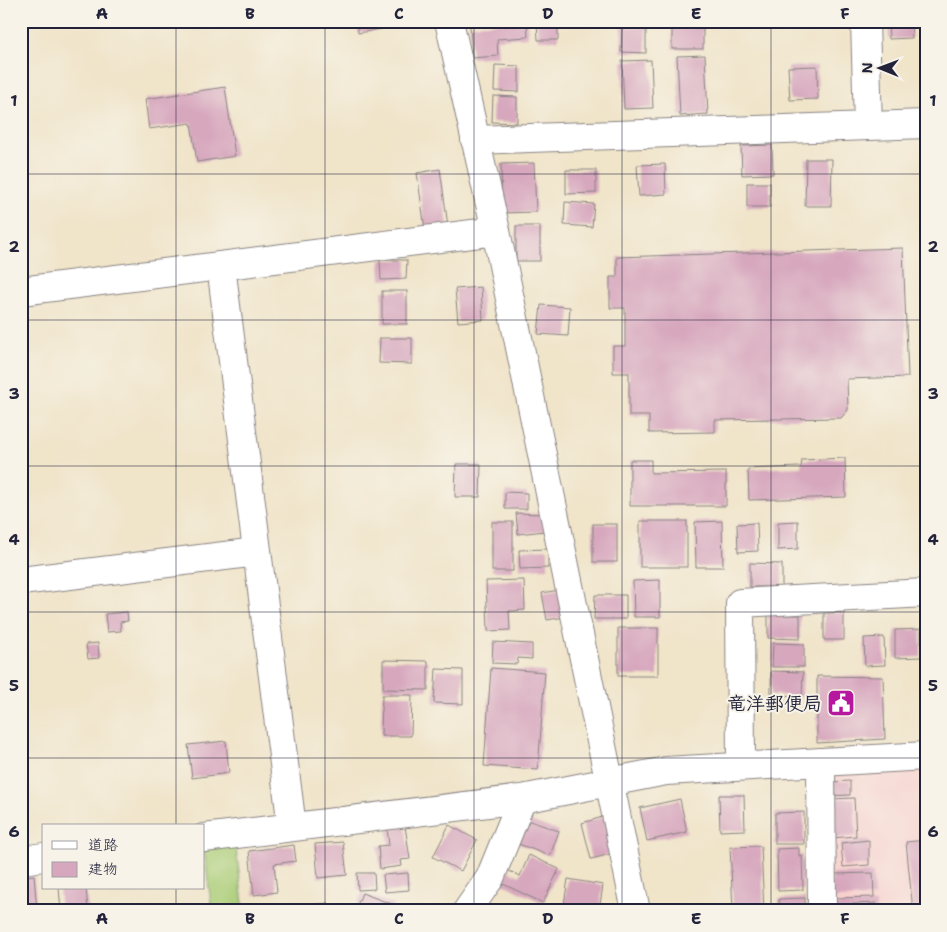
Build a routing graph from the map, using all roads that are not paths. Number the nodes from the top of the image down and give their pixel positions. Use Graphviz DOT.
graph roads {
  1 [pos="449,21"];
  2 [pos="865,21"];
  3 [pos="926,124"];
  4 [pos="868,126"];
  5 [pos="475,140"];
  6 [pos="496,231"];
  7 [pos="221,266"];
  8 [pos="21,291"];
  9 [pos="257,552"];
  10 [pos="21,581"];
  11 [pos="926,593"];
  12 [pos="926,756"];
  13 [pos="821,762"];
  14 [pos="740,766"];
  15 [pos="609,783"];
  16 [pos="522,798"];
  17 [pos="292,827"];
  18 [pos="205,838"];
  19 [pos="42,857"];
  20 [pos="21,860"];
  21 [pos="467,911"];
  22 [pos="636,911"];
  23 [pos="822,911"];
  1 -- 5 [label="street"];
  2 -- 4 [label="street"];
  3 -- 4 [label="street"];
  4 -- 5 [label="street"];
  5 -- 6 [label="street"];
  6 -- 7 [label="street"];
  6 -- 15 [label="street"];
  7 -- 8 [label="street"];
  7 -- 9 [label="street"];
  9 -- 10 [label="street"];
  9 -- 17 [label="street"];
  11 -- 14 [label="street"];
  12 -- 13 [label="street"];
  13 -- 14 [label="street"];
  13 -- 23 [label="street"];
  14 -- 15 [label="street"];
  15 -- 16 [label="street"];
  15 -- 22 [label="street"];
  16 -- 17 [label="street"];
  16 -- 21 [label="street"];
  17 -- 18 [label="street"];
  19 -- 20 [label="street"];
}
